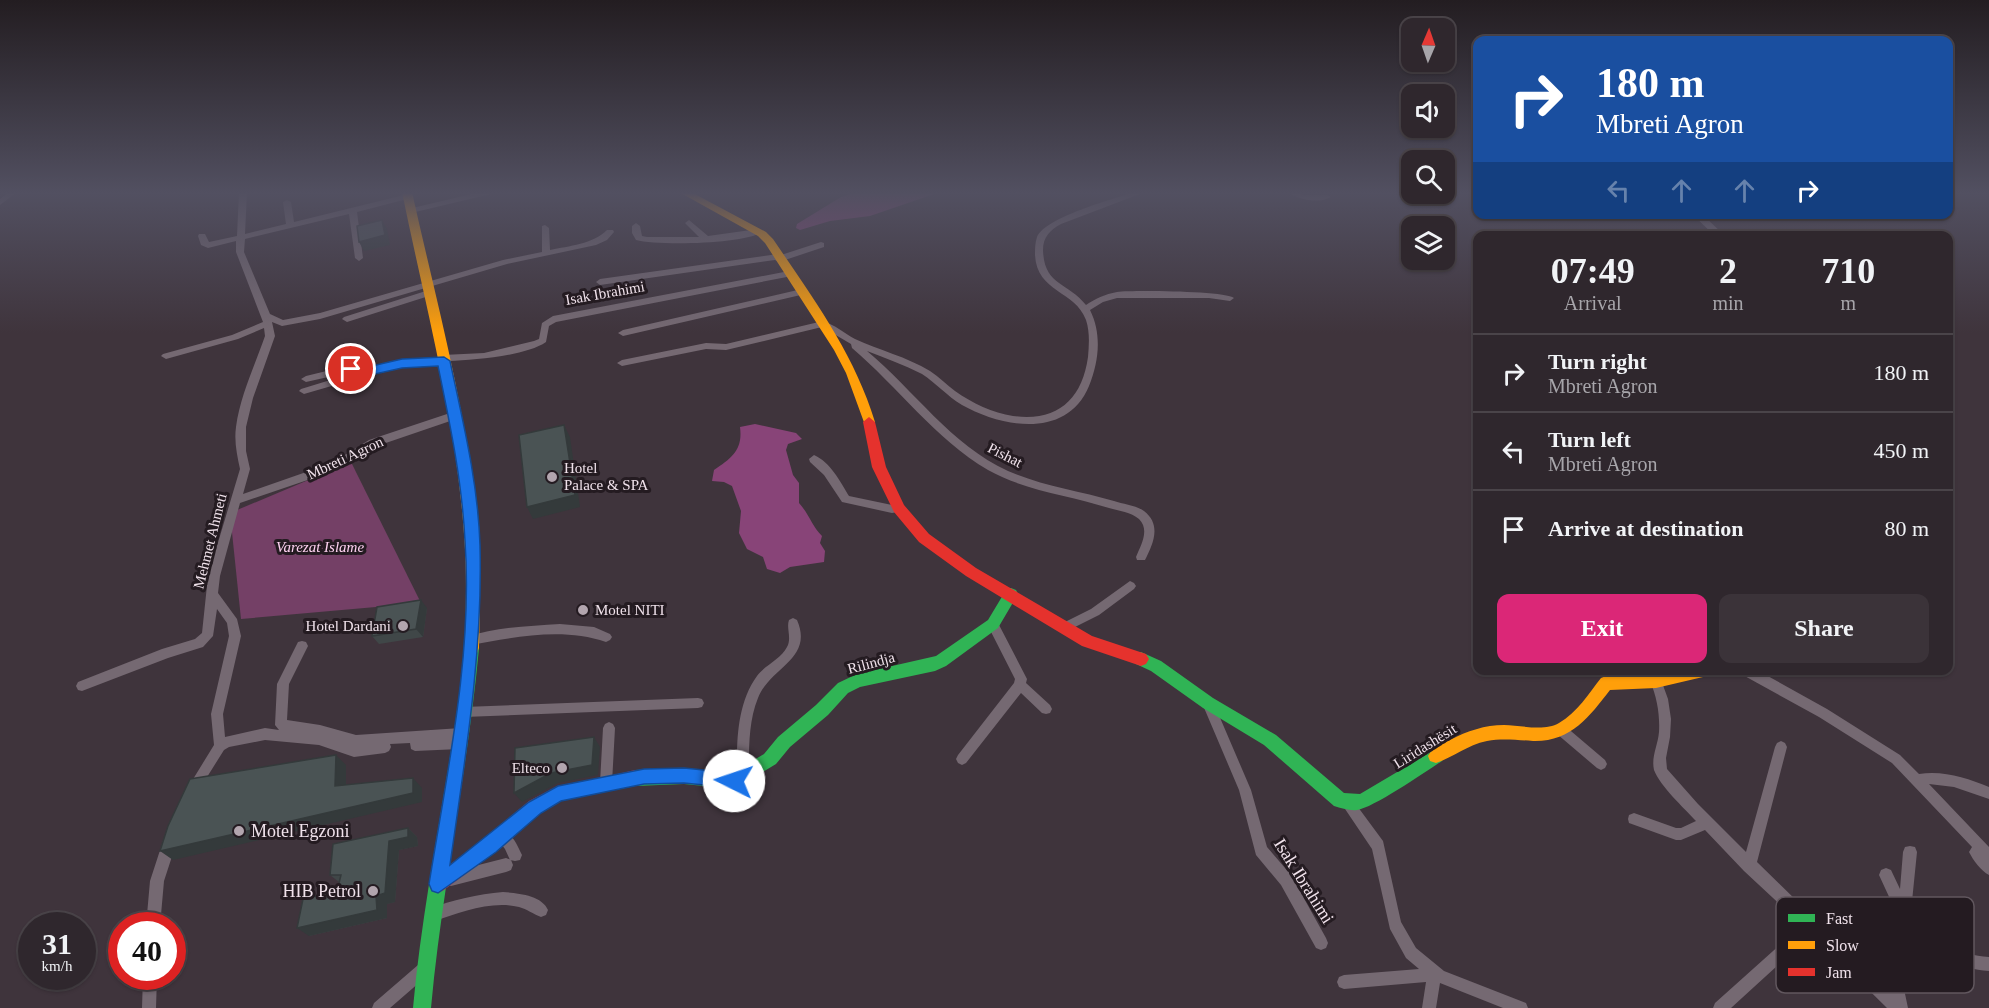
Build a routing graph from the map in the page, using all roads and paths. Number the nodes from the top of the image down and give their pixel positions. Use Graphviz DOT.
graph roads {
  1 [pos="203,239"];
  2 [pos="231,239"];
  3 [pos="240,239"];
  4 [pos="356,239"];
  5 [pos="417,239"];
  6 [pos="545,239"];
  7 [pos="601,239"];
  8 [pos="641,239"];
  9 [pos="684,239"];
  10 [pos="767,239"];
  11 [pos="1041,239"];
  12 [pos="821,245"];
  13 [pos="546,254"];
  14 [pos="359,258"];
  15 [pos="779,258"];
  16 [pos="789,274"];
  17 [pos="600,282"];
  18 [pos="428,288"];
  19 [pos="802,292"];
  20 [pos="1230,298"];
  21 [pos="1085,309"];
  22 [pos="347,319"];
  23 [pos="266,320"];
  24 [pos="823,324"];
  25 [pos="623,333"];
  26 [pos="848,339"];
  27 [pos="166,356"];
  28 [pos="443,360"];
  29 [pos="622,363"];
  30 [pos="357,374"];
  31 [pos="306,379"];
  32 [pos="304,391"];
  33 [pos="456,416"];
  34 [pos="814,459"];
  35 [pos="235,501"];
  36 [pos="899,508"];
  37 [pos="1141,557"];
  38 [pos="1130,586"];
  39 [pos="212,594"];
  40 [pos="1011,594"];
  41 [pos="793,623"];
  42 [pos="993,624"];
  43 [pos="1065,627"];
  44 [pos="606,637"];
  45 [pos="471,640"];
  46 [pos="302,646"];
  47 [pos="1682,675"];
  48 [pos="1754,675"];
  49 [pos="1656,681"];
  50 [pos="1020,685"];
  51 [pos="82,686"];
  52 [pos="698,703"];
  53 [pos="1208,703"];
  54 [pos="1046,709"];
  55 [pos="464,712"];
  56 [pos="609,728"];
  57 [pos="1561,730"];
  58 [pos="461,738"];
  59 [pos="220,746"];
  60 [pos="1781,747"];
  61 [pos="963,759"];
  62 [pos="1601,764"];
  63 [pos="743,777"];
  64 [pos="1917,780"];
  65 [pos="606,783"];
  66 [pos="1989,793"];
  67 [pos="188,796"];
  68 [pos="1347,803"];
  69 [pos="1634,819"];
  70 [pos="1707,823"];
  71 [pos="174,828"];
  72 [pos="502,836"];
  73 [pos="1910,852"];
  74 [pos="1989,856"];
  75 [pos="1749,866"];
  76 [pos="1989,868"];
  77 [pos="1886,875"];
  78 [pos="442,882"];
  79 [pos="1782,897"];
  80 [pos="1896,897"];
  81 [pos="1906,897"];
  82 [pos="541,910"];
  83 [pos="154,912"];
  84 [pos="434,914"];
  85 [pos="1321,943"];
  86 [pos="1776,957"];
  87 [pos="1974,963"];
  88 [pos="1989,964"];
  89 [pos="426,968"];
  90 [pos="1434,973"];
  91 [pos="1344,982"];
  92 [pos="150,990"];
  93 [pos="1894,993"];
  94 [pos="1898,993"];
  95 [pos="1882,995"];
  96 [pos="149,1008"];
  97 [pos="380,1008"];
  98 [pos="422,1008"];
  99 [pos="1429,1008"];
  100 [pos="1521,1008"];
  101 [pos="1720,1008"];
  102 [pos="1900,1008"];
  1 -- 2 [label="street"];
  3 -- 23 [label="street, Mehmet Ahmeti"];
  4 -- 14 [label="street"];
  5 -- 18 [label="street"];
  6 -- 13 [label="street"];
  7 -- 13 [label="street"];
  8 -- 9 [label="street"];
  10 -- 15 [label="street"];
  11 -- 21 [label="street"];
  12 -- 15 [label="street, Isak Ibrahimi"];
  13 -- 18 [label="street"];
  15 -- 16 [label="street"];
  15 -- 17 [label="street, Isak Ibrahimi"];
  16 -- 19 [label="street"];
  16 -- 28 [label="street, Isak Ibrahimi"];
  18 -- 22 [label="street"];
  18 -- 23 [label="street"];
  18 -- 28 [label="street"];
  19 -- 24 [label="street"];
  19 -- 25 [label="street"];
  20 -- 21 [label="street"];
  21 -- 26 [label="street, Pishat"];
  23 -- 27 [label="street"];
  23 -- 35 [label="street, Mehmet Ahmeti"];
  24 -- 26 [label="street, Pishat"];
  24 -- 29 [label="street"];
  24 -- 36 [label="street"];
  26 -- 37 [label="street, Pishat"];
  28 -- 30 [label="street"];
  28 -- 33 [label="street"];
  30 -- 31 [label="street"];
  30 -- 32 [label="street"];
  33 -- 35 [label="street, Mbreti Agron"];
  33 -- 45 [label="street"];
  34 -- 36 [label="street"];
  35 -- 39 [label="street, Mehmet Ahmeti"];
  36 -- 40 [label="street"];
  38 -- 43 [label="street"];
  39 -- 51 [label="street, Mehmet Ahmeti"];
  39 -- 59 [label="street"];
  40 -- 42 [label="street, Rilindja"];
  40 -- 43 [label="street"];
  41 -- 63 [label="street"];
  42 -- 50 [label="street"];
  42 -- 63 [label="street, Rilindja"];
  43 -- 53 [label="street"];
  44 -- 45 [label="street"];
  45 -- 55 [label="street"];
  46 -- 58 [label="street"];
  47 -- 49 [label="street"];
  48 -- 64 [label="street"];
  49 -- 57 [label="street"];
  49 -- 70 [label="street"];
  50 -- 54 [label="street"];
  50 -- 61 [label="street"];
  52 -- 55 [label="street"];
  53 -- 68 [label="street"];
  53 -- 85 [label="street, Isak Ibrahimi"];
  55 -- 58 [label="street"];
  56 -- 65 [label="street"];
  57 -- 62 [label="street"];
  57 -- 68 [label="street, Liridashësit"];
  58 -- 59 [label="street"];
  58 -- 78 [label="street"];
  59 -- 67 [label="street"];
  60 -- 75 [label="street"];
  63 -- 65 [label="street, Rilindja"];
  64 -- 66 [label="street"];
  64 -- 74 [label="street"];
  64 -- 76 [label="street"];
  65 -- 72 [label="street, Rilindja"];
  68 -- 90 [label="street"];
  69 -- 70 [label="street"];
  70 -- 75 [label="street"];
  71 -- 83 [label="street"];
  72 -- 78 [label="street, Rilindja"];
  72 -- 78 [label="street"];
  73 -- 81 [label="street"];
  75 -- 79 [label="street"];
  77 -- 80 [label="street"];
  78 -- 84 [label="street"];
  82 -- 84 [label="street"];
  84 -- 89 [label="street"];
  86 -- 101 [label="street"];
  87 -- 88 [label="street"];
  89 -- 97 [label="street"];
  89 -- 98 [label="street"];
  90 -- 91 [label="street"];
  90 -- 99 [label="street"];
  90 -- 100 [label="street"];
  92 -- 96 [label="street"];
  93 -- 95 [label="street"];
  94 -- 102 [label="street"];
  95 -- 102 [label="street"];
}
